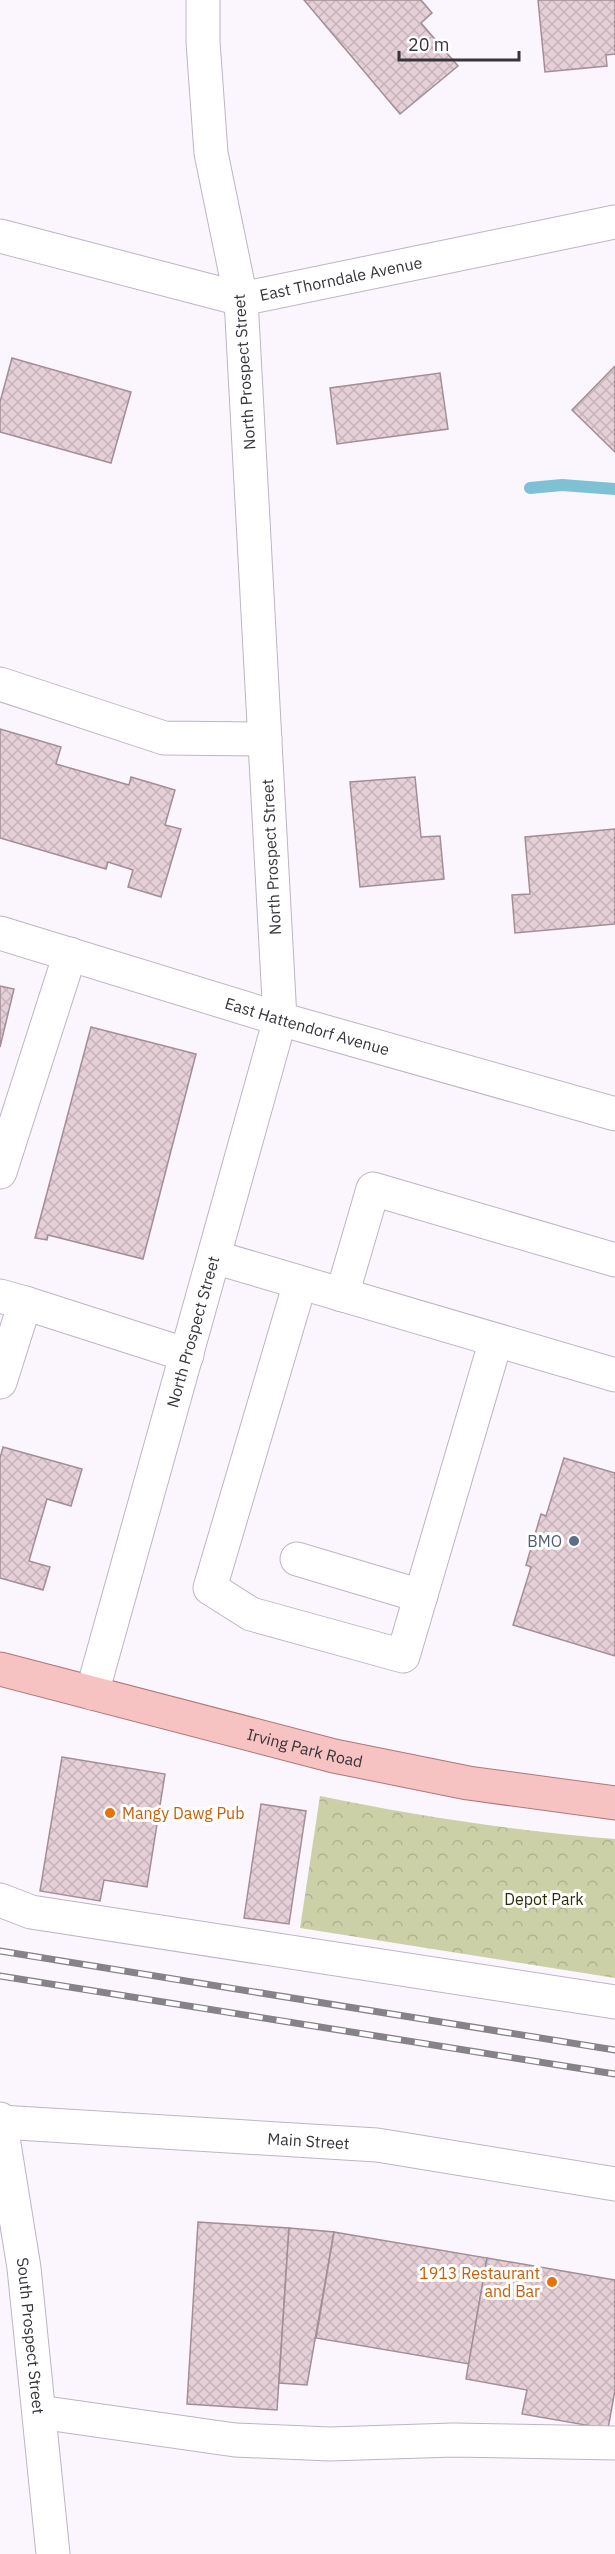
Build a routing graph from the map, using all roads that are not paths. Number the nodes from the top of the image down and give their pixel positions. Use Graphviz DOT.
graph roads {
  1 [pos="203,0"];
  2 [pos="615,222"];
  3 [pos="0,236"];
  4 [pos="241,299"];
  5 [pos="0,684"];
  6 [pos="265,739"];
  7 [pos="0,933"];
  8 [pos="70,954"];
  9 [pos="280,1019"];
  10 [pos="615,1114"];
  11 [pos="0,1172"];
  12 [pos="214,1257"];
  13 [pos="615,1260"];
  14 [pos="300,1282"];
  15 [pos="342,1295"];
  16 [pos="13,1299"];
  17 [pos="496,1340"];
  18 [pos="187,1354"];
  19 [pos="615,1375"];
  20 [pos="0,1382"];
  21 [pos="297,1559"];
  22 [pos="421,1596"];
  23 [pos="0,1669"];
  24 [pos="92,1693"];
  25 [pos="615,1803"];
  26 [pos="0,1900"];
  27 [pos="615,2002"];
  28 [pos="0,2121"];
  29 [pos="615,2184"];
  30 [pos="39,2412"];
  31 [pos="615,2443"];
  32 [pos="54,2554"];
  1 -- 4 [label="street, North Prospect Street"];
  2 -- 4 [label="street, East Thorndale Avenue"];
  3 -- 4 [label="street, East Thorndale Avenue"];
  4 -- 6 [label="street, North Prospect Street"];
  5 -- 6 [label="street"];
  6 -- 9 [label="street, North Prospect Street"];
  7 -- 8 [label="street, East Hattendorf Avenue"];
  8 -- 9 [label="street, East Hattendorf Avenue"];
  8 -- 11 [label="street"];
  9 -- 10 [label="street, East Hattendorf Avenue"];
  9 -- 12 [label="street, North Prospect Street"];
  12 -- 14 [label="street"];
  12 -- 18 [label="street, North Prospect Street"];
  13 -- 15 [label="street"];
  14 -- 15 [label="street"];
  14 -- 22 [label="street"];
  15 -- 17 [label="street"];
  16 -- 18 [label="street"];
  16 -- 20 [label="street"];
  17 -- 19 [label="street"];
  17 -- 22 [label="street"];
  18 -- 24 [label="street, North Prospect Street"];
  21 -- 22 [label="street"];
  23 -- 24 [label="main road, Irving Park Road"];
  24 -- 25 [label="main road, Irving Park Road"];
  26 -- 27 [label="street"];
  28 -- 29 [label="street, Main Street"];
  28 -- 30 [label="street, South Prospect Street"];
  30 -- 31 [label="street"];
  30 -- 32 [label="street, South Prospect Street"];
}
